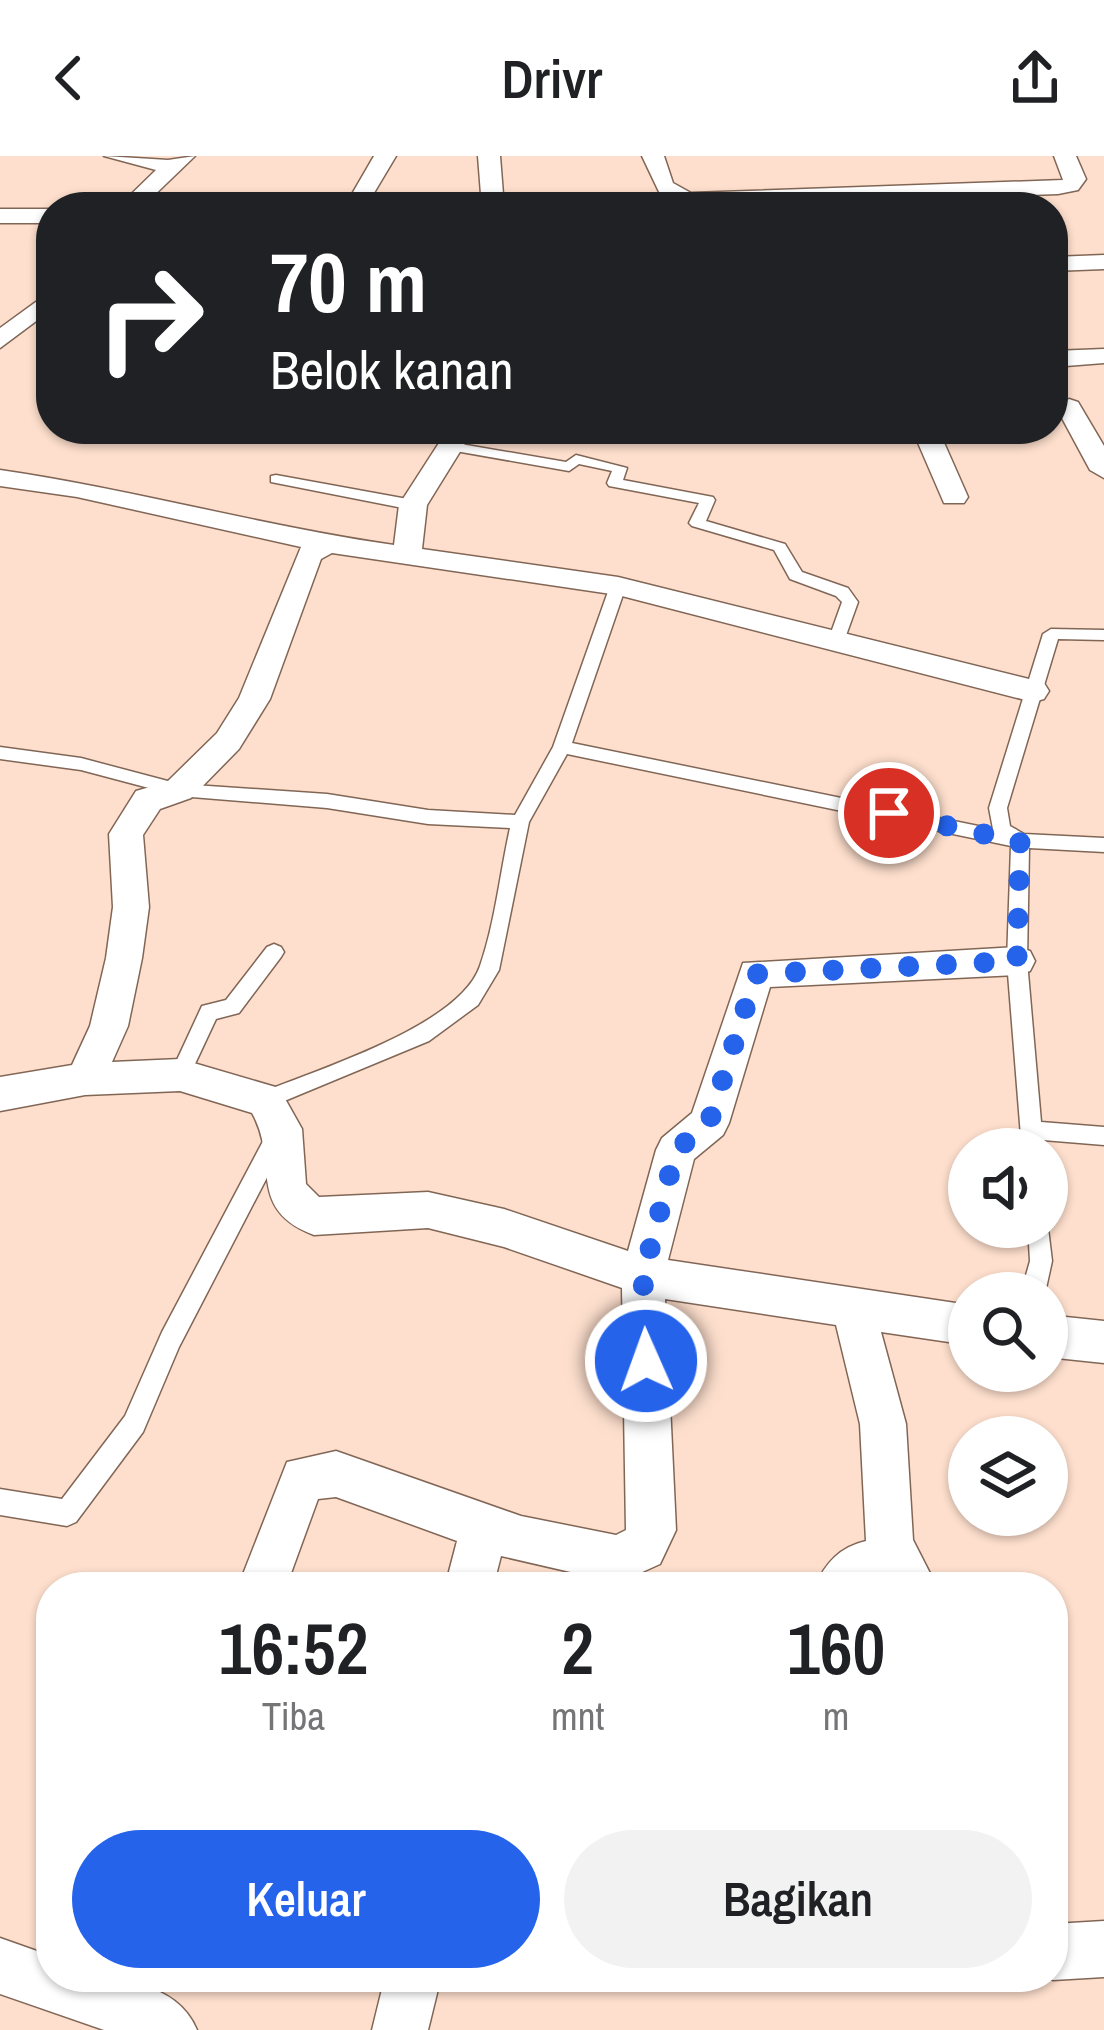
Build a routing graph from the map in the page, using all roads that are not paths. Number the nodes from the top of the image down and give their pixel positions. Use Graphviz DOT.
graph roads {
  1 [pos="115,156"];
  2 [pos="385,156"];
  3 [pos="489,156"];
  4 [pos="653,156"];
  5 [pos="1065,156"];
  6 [pos="178,162"];
  7 [pos="145,192"];
  8 [pos="364,192"];
  9 [pos="492,192"];
  10 [pos="669,192"];
  11 [pos="917,192"];
  12 [pos="0,215"];
  13 [pos="36,216"];
  14 [pos="1104,262"];
  15 [pos="1068,263"];
  16 [pos="36,316"];
  17 [pos="0,341"];
  18 [pos="1104,356"];
  19 [pos="1068,358"];
  20 [pos="1104,405"];
  21 [pos="1068,408"];
  22 [pos="1068,418"];
  23 [pos="451,444"];
  24 [pos="483,444"];
  25 [pos="931,444"];
  26 [pos="1104,470"];
  27 [pos="0,478"];
  28 [pos="276,479"];
  29 [pos="954,497"];
  30 [pos="412,505"];
  31 [pos="328,544"];
  32 [pos="407,552"];
  33 [pos="618,586"];
  34 [pos="1104,635"];
  35 [pos="836,641"];
  36 [pos="1033,692"];
  37 [pos="562,747"];
  38 [pos="0,753"];
  39 [pos="179,790"];
  40 [pos="520,822"];
  41 [pos="1020,842"];
  42 [pos="1104,845"];
  43 [pos="274,952"];
  44 [pos="1017,961"];
  45 [pos="180,1075"];
  46 [pos="85,1079"];
  47 [pos="0,1094"];
  48 [pos="273,1115"];
  49 [pos="1031,1128"];
  50 [pos="1104,1136"];
  51 [pos="1068,1138"];
  52 [pos="643,1276"];
  53 [pos="853,1307"];
  54 [pos="948,1322"];
  55 [pos="1068,1338"];
  56 [pos="1104,1342"];
  57 [pos="0,1502"];
  58 [pos="484,1527"];
  59 [pos="268,1572"];
  60 [pos="473,1572"];
  61 [pos="854,1572"];
  62 [pos="891,1572"];
  63 [pos="903,1572"];
  64 [pos="1104,1949"];
  65 [pos="1068,1951"];
  66 [pos="0,1966"];
  67 [pos="36,1978"];
  68 [pos="77,1992"];
  69 [pos="409,1992"];
  70 [pos="169,2030"];
  71 [pos="400,2030"];
  1 -- 6 [label="street"];
  2 -- 8 [label="street"];
  3 -- 9 [label="street"];
  4 -- 10 [label="street"];
  5 -- 11 [label="street"];
  6 -- 7 [label="street"];
  12 -- 13 [label="street"];
  14 -- 15 [label="street"];
  16 -- 17 [label="street"];
  18 -- 19 [label="street"];
  20 -- 21 [label="street"];
  22 -- 26 [label="street"];
  23 -- 30 [label="street"];
  24 -- 35 [label="lane"];
  25 -- 29 [label="street"];
  27 -- 31 [label="street"];
  28 -- 30 [label="lane"];
  30 -- 32 [label="street"];
  31 -- 32 [label="street"];
  31 -- 39 [label="street"];
  32 -- 33 [label="street"];
  33 -- 35 [label="street"];
  33 -- 37 [label="lane"];
  34 -- 36 [label="lane"];
  35 -- 36 [label="street"];
  36 -- 41 [label="lane"];
  37 -- 40 [label="lane"];
  37 -- 41 [label="lane"];
  38 -- 39 [label="lane"];
  39 -- 40 [label="lane"];
  39 -- 46 [label="street"];
  40 -- 48 [label="lane"];
  41 -- 42 [label="lane"];
  41 -- 44 [label="lane"];
  43 -- 45 [label="lane"];
  44 -- 49 [label="lane"];
  44 -- 52 [label="street"];
  45 -- 46 [label="street"];
  45 -- 48 [label="street"];
  46 -- 47 [label="street"];
  48 -- 52 [label="street"];
  48 -- 57 [label="lane"];
  50 -- 51 [label="lane"];
  52 -- 53 [label="street"];
  52 -- 58 [label="street"];
  53 -- 54 [label="street"];
  53 -- 63 [label="street"];
  55 -- 56 [label="street"];
  58 -- 59 [label="street"];
  58 -- 60 [label="street"];
  61 -- 62 [label="street"];
  64 -- 65 [label="street"];
  66 -- 67 [label="street"];
  68 -- 70 [label="street"];
  69 -- 71 [label="street"];
}
